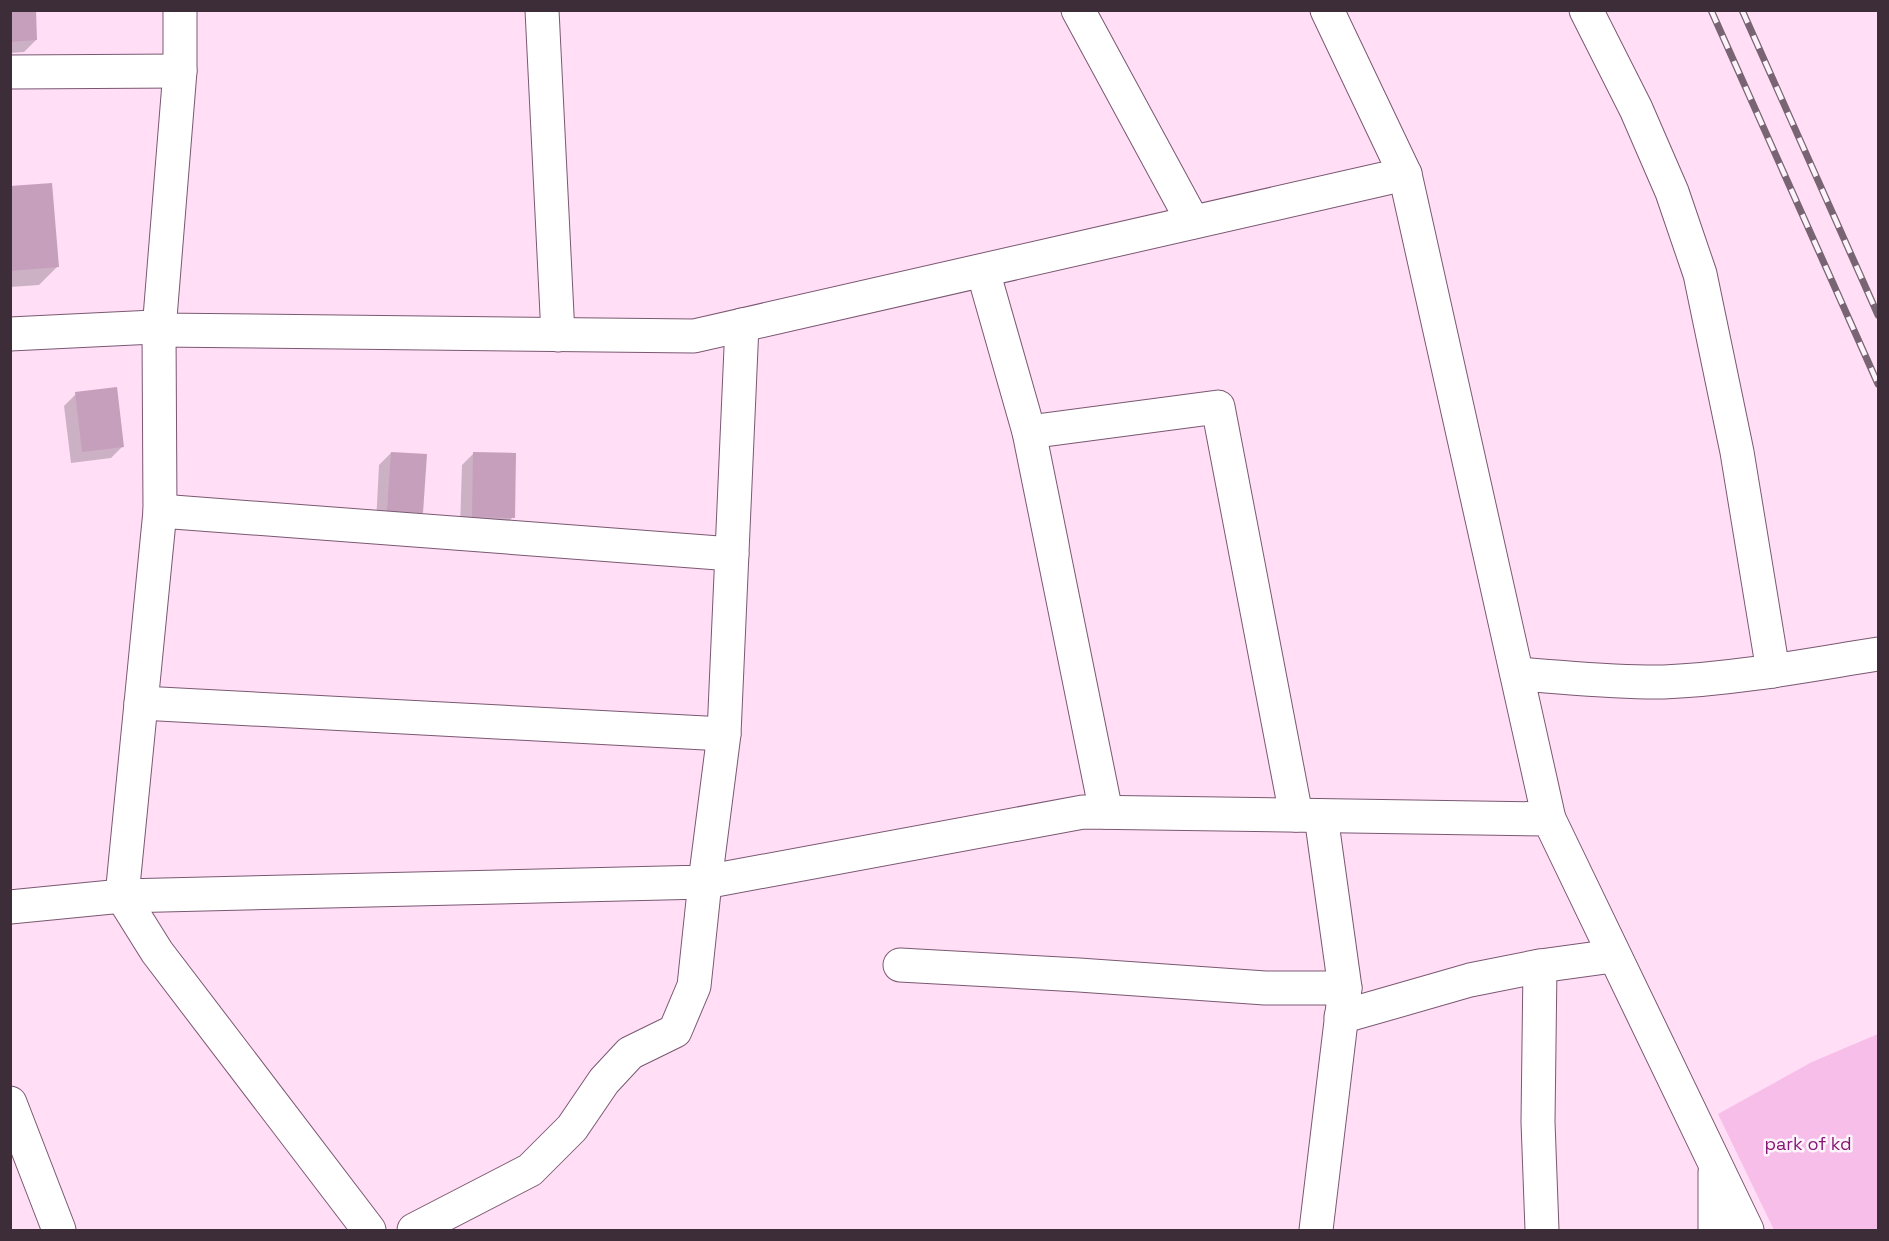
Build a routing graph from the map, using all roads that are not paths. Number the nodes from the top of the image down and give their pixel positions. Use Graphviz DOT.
graph roads {
  1 [pos="180,10"];
  2 [pos="542,10"];
  3 [pos="1078,10"];
  4 [pos="1327,10"];
  5 [pos="1586,10"];
  6 [pos="180,71"];
  7 [pos="10,72"];
  8 [pos="1405,174"];
  9 [pos="1193,222"];
  10 [pos="983,271"];
  11 [pos="742,325"];
  12 [pos="159,330"];
  13 [pos="10,334"];
  14 [pos="558,335"];
  15 [pos="1029,432"];
  16 [pos="160,511"];
  17 [pos="732,554"];
  18 [pos="1878,654"];
  19 [pos="1773,671"];
  20 [pos="1517,674"];
  21 [pos="141,703"];
  22 [pos="724,734"];
  23 [pos="1106,812"];
  24 [pos="1308,815"];
  25 [pos="1549,819"];
  26 [pos="705,882"];
  27 [pos="122,896"];
  28 [pos="10,907"];
  29 [pos="1613,956"];
  30 [pos="900,965"];
  31 [pos="1540,966"];
  32 [pos="1343,1002"];
  33 [pos="10,1103"];
  34 [pos="1715,1165"];
  35 [pos="60,1230"];
  36 [pos="369,1230"];
  37 [pos="414,1230"];
  38 [pos="1316,1230"];
  39 [pos="1542,1230"];
  40 [pos="1715,1230"];
  41 [pos="1747,1230"];
  1 -- 6 [label="street"];
  2 -- 14 [label="street"];
  3 -- 9 [label="street"];
  4 -- 8 [label="street"];
  5 -- 19 [label="street"];
  6 -- 7 [label="street"];
  6 -- 12 [label="street"];
  8 -- 9 [label="street"];
  8 -- 20 [label="street"];
  9 -- 10 [label="street"];
  10 -- 11 [label="street"];
  10 -- 15 [label="street"];
  11 -- 14 [label="street"];
  11 -- 17 [label="street"];
  12 -- 13 [label="street"];
  12 -- 14 [label="street"];
  12 -- 16 [label="street"];
  15 -- 23 [label="street"];
  15 -- 24 [label="street"];
  16 -- 17 [label="street"];
  16 -- 21 [label="street"];
  17 -- 22 [label="street"];
  18 -- 19 [label="street"];
  19 -- 20 [label="street"];
  20 -- 25 [label="street"];
  21 -- 22 [label="street"];
  21 -- 27 [label="street"];
  22 -- 26 [label="street"];
  23 -- 24 [label="street"];
  23 -- 26 [label="street"];
  24 -- 25 [label="street"];
  24 -- 32 [label="street"];
  25 -- 29 [label="street"];
  26 -- 27 [label="street"];
  26 -- 37 [label="street"];
  27 -- 28 [label="street"];
  27 -- 36 [label="street"];
  29 -- 31 [label="street"];
  29 -- 34 [label="street"];
  30 -- 32 [label="street"];
  31 -- 32 [label="street"];
  31 -- 39 [label="street"];
  32 -- 38 [label="street"];
  33 -- 35 [label="street"];
  34 -- 40 [label="street"];
  34 -- 41 [label="street"];
}
